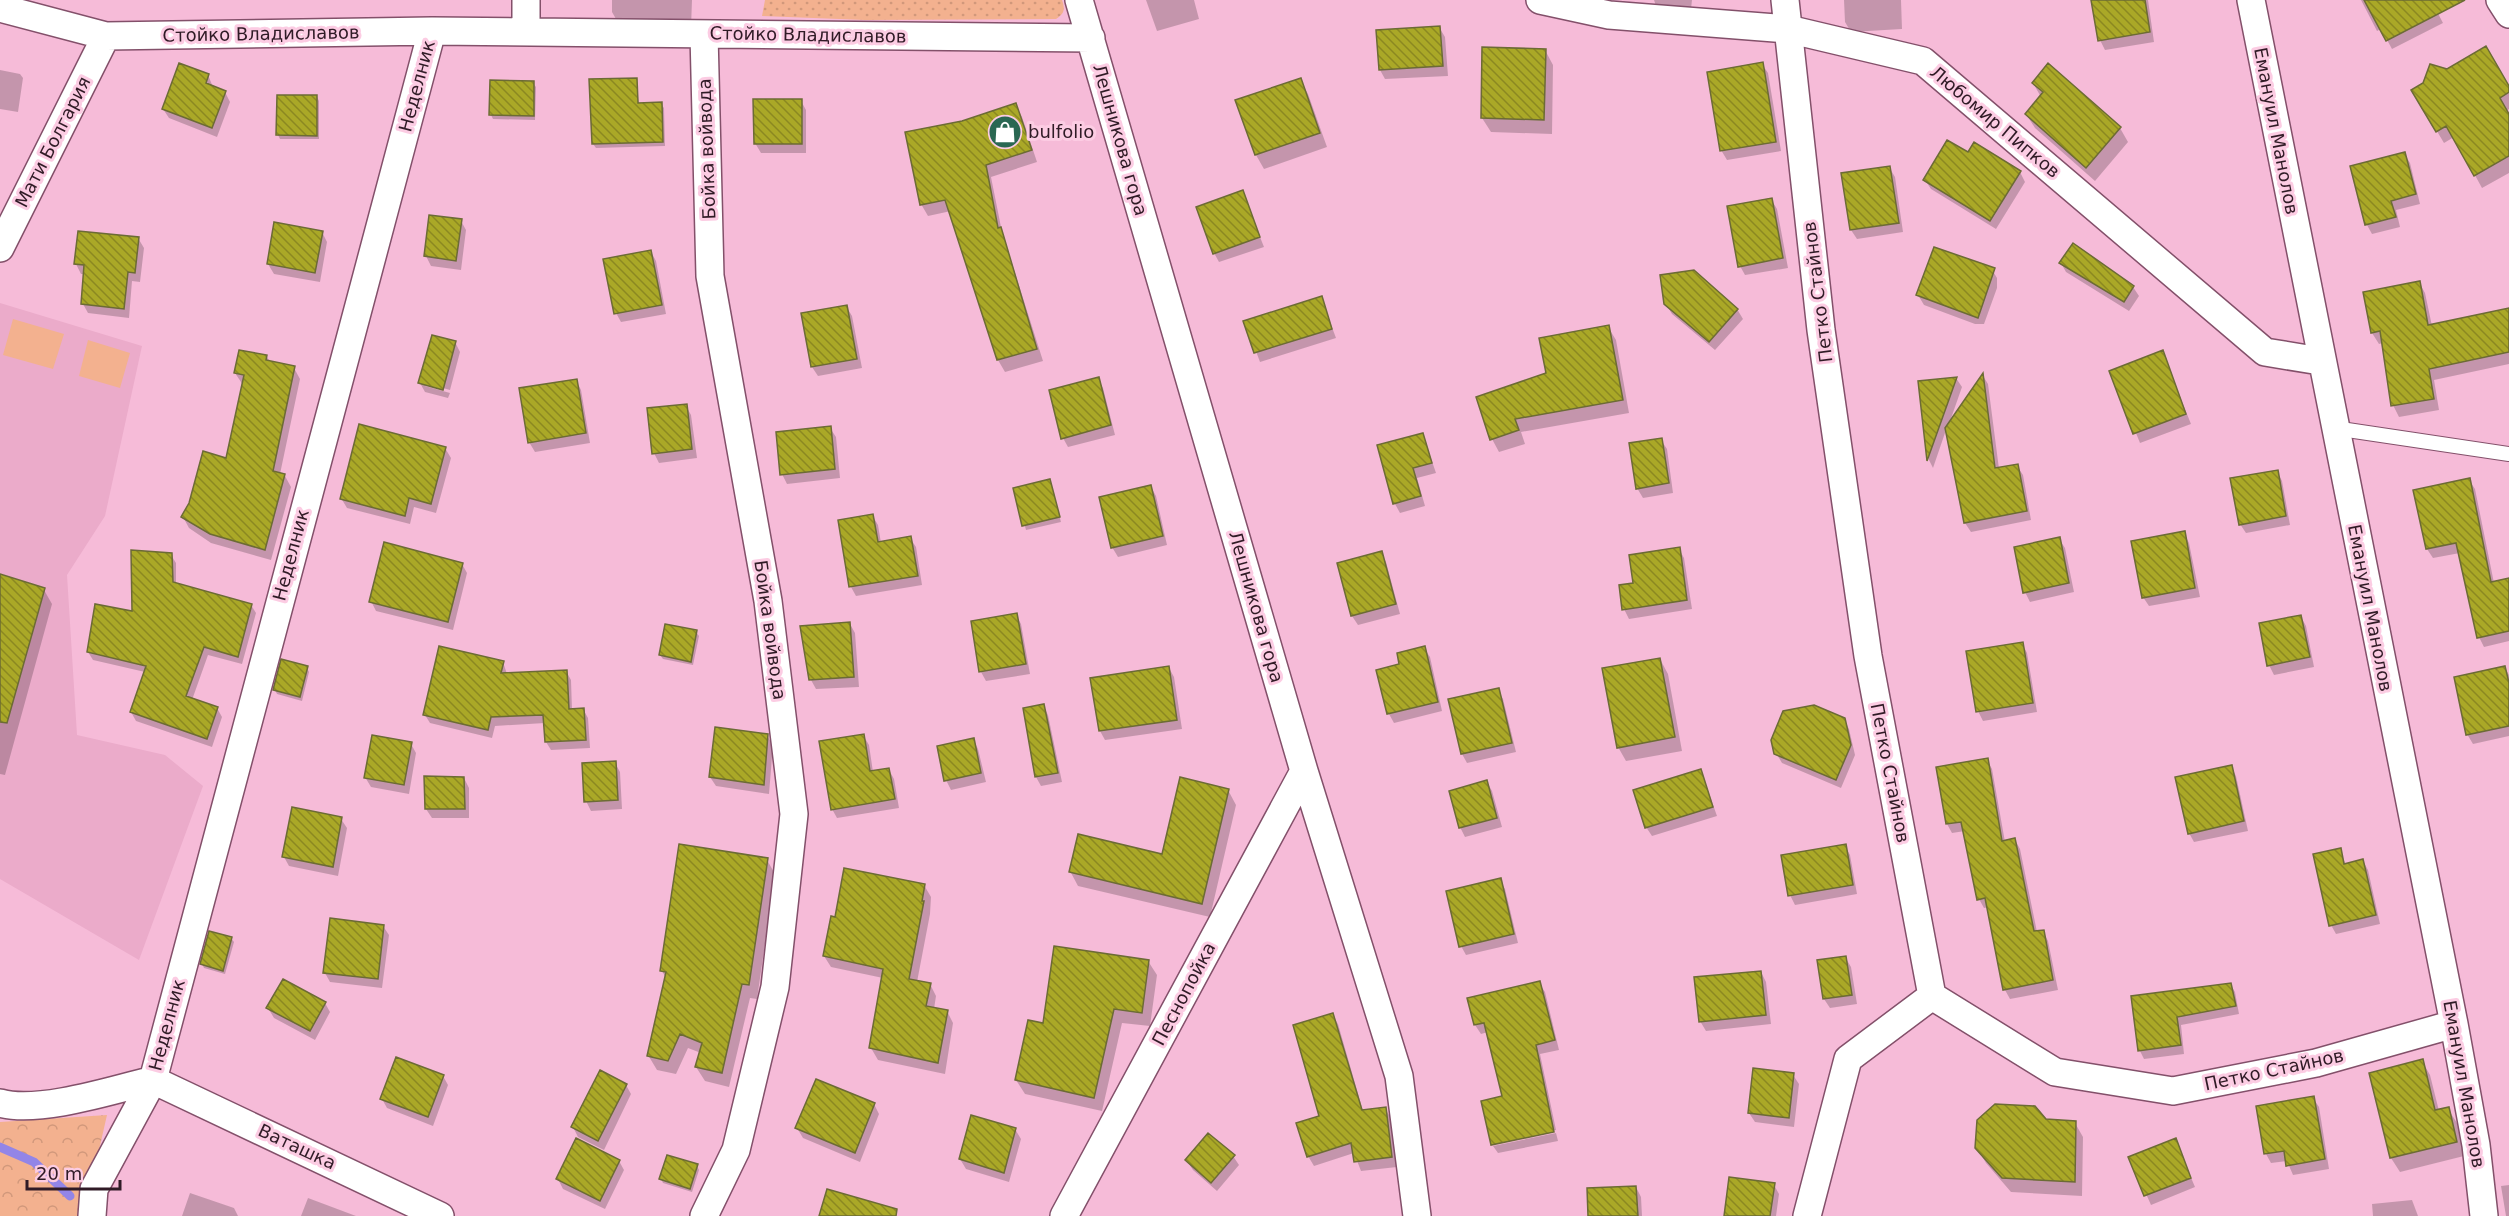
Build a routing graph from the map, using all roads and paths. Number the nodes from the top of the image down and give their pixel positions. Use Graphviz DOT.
graph roads {
  1 [pos="526,0"];
  2 [pos="1079,0"];
  3 [pos="1540,0"];
  4 [pos="1785,0"];
  5 [pos="2251,0"];
  6 [pos="2500,0"];
  7 [pos="0,9"];
  8 [pos="2509,14"];
  9 [pos="1788,29"];
  10 [pos="432,31"];
  11 [pos="526,32"];
  12 [pos="704,33"];
  13 [pos="106,36"];
  14 [pos="1090,38"];
  15 [pos="0,248"];
  16 [pos="2320,361"];
  17 [pos="2334,428"];
  18 [pos="2509,454"];
  19 [pos="1304,771"];
  20 [pos="1932,996"];
  21 [pos="2454,1024"];
  22 [pos="153,1080"];
  23 [pos="0,1103"];
  24 [pos="92,1216"];
  25 [pos="440,1216"];
  26 [pos="704,1216"];
  27 [pos="1064,1216"];
  28 [pos="1417,1216"];
  29 [pos="1807,1216"];
  30 [pos="2484,1216"];
  1 -- 11 [label="street"];
  2 -- 14 [label="street, Лешникова гора"];
  3 -- 9 [label="street, Любомир Пипков"];
  4 -- 9 [label="street, Петко Стайнов"];
  5 -- 16 [label="street, Емануил Манолов"];
  6 -- 8 [label="street"];
  7 -- 13 [label="street, Стойко Владиславов"];
  9 -- 16 [label="street, Любомир Пипков"];
  9 -- 20 [label="street, Петко Стайнов"];
  10 -- 11 [label="street, Стойко Владиславов"];
  10 -- 13 [label="street, Стойко Владиславов"];
  10 -- 22 [label="street, Неделник"];
  11 -- 12 [label="street, Стойко Владиславов"];
  12 -- 14 [label="street, Стойко Владиславов"];
  12 -- 26 [label="street, Бойка войвода"];
  13 -- 15 [label="street, Мати Болгария"];
  14 -- 19 [label="street, Лешникова гора"];
  16 -- 17 [label="street, Емануил Манолов"];
  17 -- 18 [label="lane"];
  17 -- 21 [label="street, Емануил Манолов"];
  19 -- 27 [label="street, Песнопойка"];
  19 -- 28 [label="street, Лешникова гора"];
  20 -- 21 [label="street, Петко Стайнов"];
  20 -- 29 [label="street"];
  21 -- 30 [label="street, Емануил Манолов"];
  22 -- 23 [label="street"];
  22 -- 24 [label="street, Неделник"];
  22 -- 25 [label="street, Ваташка"];
}
